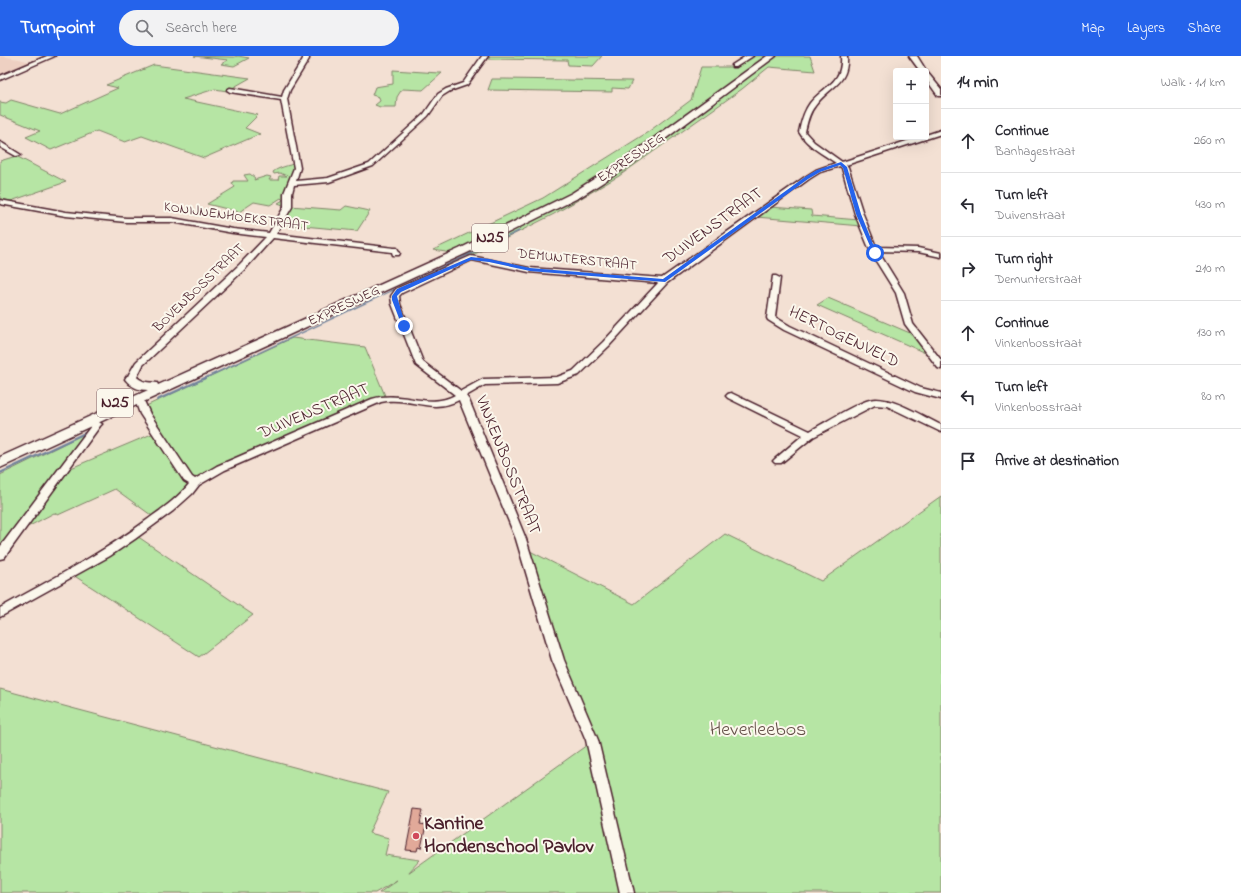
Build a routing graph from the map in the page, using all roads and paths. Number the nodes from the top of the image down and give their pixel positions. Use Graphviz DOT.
graph roads {
  1 [pos="52,56"];
  2 [pos="306,56"];
  3 [pos="485,56"];
  4 [pos="750,56"];
  5 [pos="763,56"];
  6 [pos="772,56"];
  7 [pos="844,56"];
  8 [pos="913,56"];
  9 [pos="734,66"];
  10 [pos="922,68"];
  11 [pos="0,78"];
  12 [pos="929,78"];
  13 [pos="230,90"];
  14 [pos="941,94"];
  15 [pos="284,99"];
  16 [pos="941,132"];
  17 [pos="0,144"];
  18 [pos="18,155"];
  19 [pos="841,164"];
  20 [pos="291,183"];
  21 [pos="0,202"];
  22 [pos="271,236"];
  23 [pos="874,249"];
  24 [pos="396,253"];
  25 [pos="941,255"];
  26 [pos="489,260"];
  27 [pos="776,278"];
  28 [pos="664,281"];
  29 [pos="941,366"];
  30 [pos="132,379"];
  31 [pos="461,396"];
  32 [pos="731,396"];
  33 [pos="941,396"];
  34 [pos="138,402"];
  35 [pos="97,424"];
  36 [pos="941,429"];
  37 [pos="810,435"];
  38 [pos="0,455"];
  39 [pos="778,461"];
  40 [pos="0,463"];
  41 [pos="195,483"];
  42 [pos="0,555"];
  43 [pos="0,613"];
  44 [pos="628,893"];
  1 -- 11 [label="street"];
  2 -- 15 [label="street"];
  3 -- 20 [label="street"];
  4 -- 9 [label="street"];
  5 -- 34 [label="highway, EXPRESWEG / N25"];
  6 -- 34 [label="highway, EXPRESWEG / N25"];
  7 -- 19 [label="street"];
  8 -- 10 [label="main road"];
  12 -- 14 [label="main road"];
  13 -- 15 [label="street"];
  15 -- 20 [label="street, BOVENBOSSTRAAT"];
  16 -- 19 [label="street, DUIVENSTRAAT"];
  17 -- 18 [label="street"];
  19 -- 23 [label="street"];
  19 -- 28 [label="street, DUIVENSTRAAT"];
  20 -- 22 [label="street, BOVENBOSSTRAAT"];
  21 -- 22 [label="street, KONIJNENHOEKSTRAAT"];
  22 -- 24 [label="street, KONIJNENHOEKSTRAAT"];
  22 -- 30 [label="street, BOVENBOSSTRAAT"];
  23 -- 25 [label="street"];
  23 -- 29 [label="street"];
  26 -- 28 [label="street, DEMUNTERSTRAAT"];
  26 -- 31 [label="street, VINKENBOSSTRAAT"];
  27 -- 33 [label="street, HERTOGENVELD"];
  28 -- 31 [label="street, DUIVENSTRAAT"];
  30 -- 34 [label="highway"];
  30 -- 34 [label="highway"];
  31 -- 41 [label="street, DUIVENSTRAAT"];
  31 -- 44 [label="street, VINKENBOSSTRAAT"];
  32 -- 37 [label="street"];
  34 -- 38 [label="highway, EXPRESWEG / N25"];
  34 -- 40 [label="highway, EXPRESWEG / N25"];
  34 -- 41 [label="street"];
  35 -- 42 [label="street"];
  36 -- 37 [label="street"];
  37 -- 39 [label="street"];
  41 -- 43 [label="street, DUIVENSTRAAT"];
}
